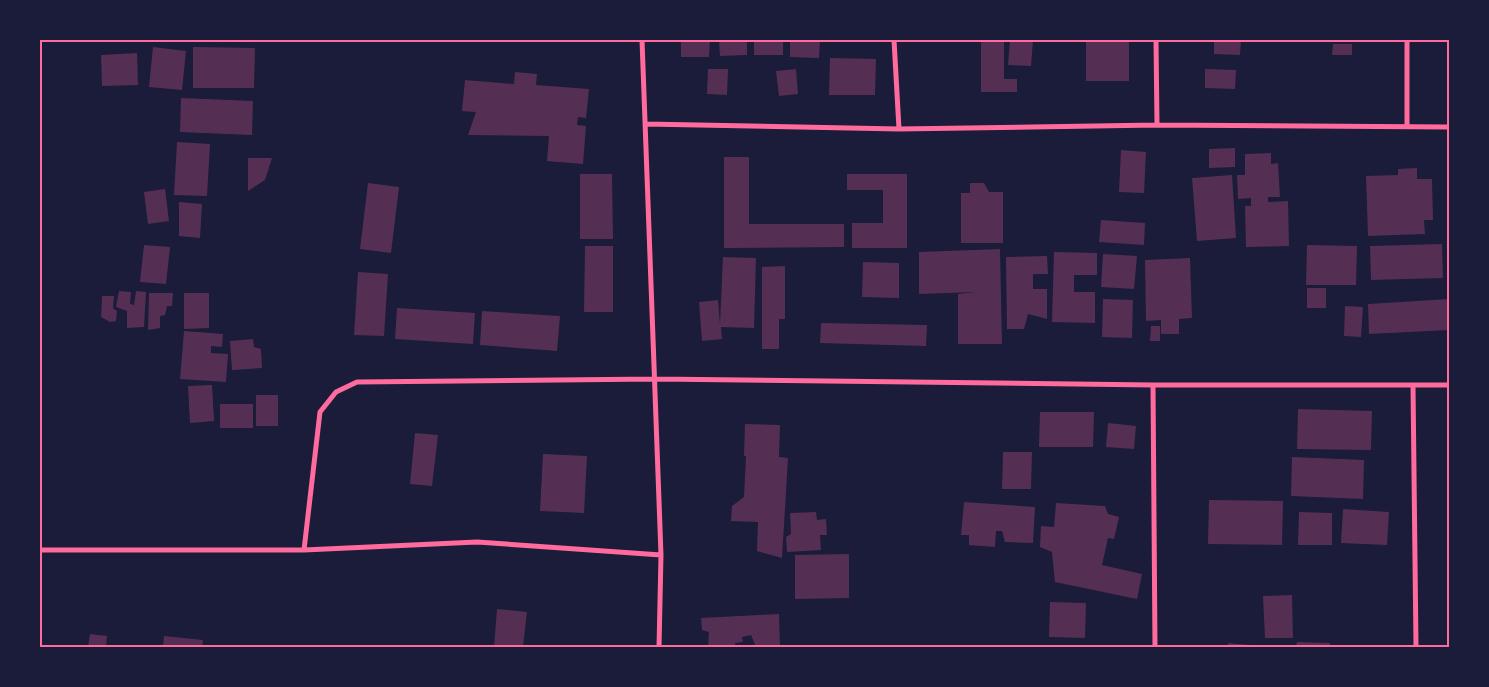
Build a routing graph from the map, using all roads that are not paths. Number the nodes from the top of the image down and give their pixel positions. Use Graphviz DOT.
graph roads {
  1 [pos="642,40"];
  2 [pos="894,40"];
  3 [pos="1156,40"];
  4 [pos="1407,40"];
  5 [pos="645,124"];
  6 [pos="1157,125"];
  7 [pos="1407,126"];
  8 [pos="1449,127"];
  9 [pos="898,129"];
  10 [pos="656,379"];
  11 [pos="1153,385"];
  12 [pos="1413,385"];
  13 [pos="1449,385"];
  14 [pos="40,550"];
  15 [pos="304,550"];
  16 [pos="662,555"];
  17 [pos="659,647"];
  18 [pos="1155,647"];
  19 [pos="1416,647"];
  1 -- 5 [label="street"];
  2 -- 9 [label="street"];
  3 -- 6 [label="street"];
  4 -- 7 [label="street"];
  5 -- 9 [label="street"];
  5 -- 10 [label="street"];
  6 -- 7 [label="street"];
  6 -- 9 [label="street"];
  7 -- 8 [label="street"];
  10 -- 11 [label="street"];
  10 -- 15 [label="street"];
  10 -- 16 [label="street"];
  11 -- 12 [label="street"];
  11 -- 18 [label="street"];
  12 -- 13 [label="street"];
  12 -- 19 [label="street"];
  14 -- 15 [label="street"];
  15 -- 16 [label="street"];
  16 -- 17 [label="street"];
}
